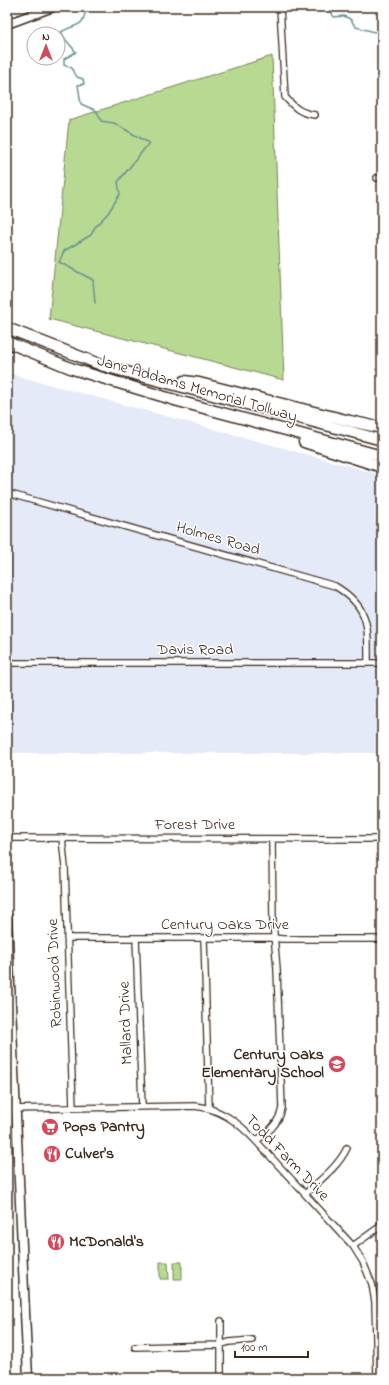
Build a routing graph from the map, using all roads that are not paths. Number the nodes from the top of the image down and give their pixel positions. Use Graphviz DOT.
graph roads {
  1 [pos="53,7"];
  2 [pos="280,7"];
  3 [pos="7,24"];
  4 [pos="315,115"];
  5 [pos="7,328"];
  6 [pos="7,342"];
  7 [pos="121,370"];
  8 [pos="178,402"];
  9 [pos="382,428"];
  10 [pos="382,440"];
  11 [pos="382,456"];
  12 [pos="382,467"];
  13 [pos="7,493"];
  14 [pos="7,662"];
  15 [pos="368,663"];
  16 [pos="382,663"];
  17 [pos="7,838"];
  18 [pos="62,838"];
  19 [pos="272,838"];
  20 [pos="382,839"];
  21 [pos="7,917"];
  22 [pos="67,938"];
  23 [pos="136,938"];
  24 [pos="204,938"];
  25 [pos="274,938"];
  26 [pos="382,939"];
  27 [pos="142,1106"];
  28 [pos="73,1108"];
  29 [pos="209,1108"];
  30 [pos="7,1109"];
  31 [pos="16,1109"];
  32 [pos="256,1141"];
  33 [pos="347,1148"];
  34 [pos="305,1194"];
  35 [pos="382,1222"];
  36 [pos="353,1246"];
  37 [pos="379,1309"];
  38 [pos="221,1320"];
  39 [pos="252,1340"];
  40 [pos="220,1345"];
  41 [pos="135,1347"];
  42 [pos="28,1378"];
  43 [pos="221,1378"];
  44 [pos="377,1378"];
  1 -- 3 [label="main road"];
  2 -- 4 [label="street"];
  5 -- 7 [label="highway, Jane Addams Memorial Tollway"];
  6 -- 8 [label="highway, Jane Addams Memorial Tollway"];
  7 -- 9 [label="highway"];
  7 -- 10 [label="highway, Jane Addams Memorial Tollway"];
  8 -- 11 [label="highway, Jane Addams Memorial Tollway"];
  8 -- 12 [label="highway"];
  13 -- 15 [label="street, Holmes Road"];
  14 -- 15 [label="street, Davis Road"];
  15 -- 16 [label="street, Davis Road"];
  17 -- 18 [label="street, Forest Drive"];
  18 -- 19 [label="street, Forest Drive"];
  18 -- 22 [label="street, Robinwood Drive"];
  19 -- 20 [label="street, Forest Drive"];
  19 -- 25 [label="street"];
  21 -- 31 [label="main road"];
  22 -- 23 [label="street, Century Oaks Drive"];
  22 -- 28 [label="street, Robinwood Drive"];
  23 -- 24 [label="street, Century Oaks Drive"];
  23 -- 27 [label="street, Mallard Drive"];
  24 -- 25 [label="street, Century Oaks Drive"];
  24 -- 29 [label="street"];
  25 -- 26 [label="street, Century Oaks Drive"];
  25 -- 32 [label="street"];
  27 -- 28 [label="street, Todd Farm Drive"];
  27 -- 29 [label="street, Todd Farm Drive"];
  28 -- 31 [label="street, Todd Farm Drive"];
  29 -- 32 [label="street, Todd Farm Drive"];
  30 -- 31 [label="street, Todd Farm Drive"];
  31 -- 42 [label="main road"];
  32 -- 34 [label="street, Todd Farm Drive"];
  33 -- 34 [label="street"];
  34 -- 36 [label="street, Todd Farm Drive"];
  35 -- 36 [label="street"];
  36 -- 37 [label="street, Todd Farm Drive"];
  37 -- 44 [label="street, Todd Farm Drive"];
  38 -- 40 [label="street"];
  39 -- 40 [label="street"];
  40 -- 41 [label="street"];
  40 -- 43 [label="street"];
}
